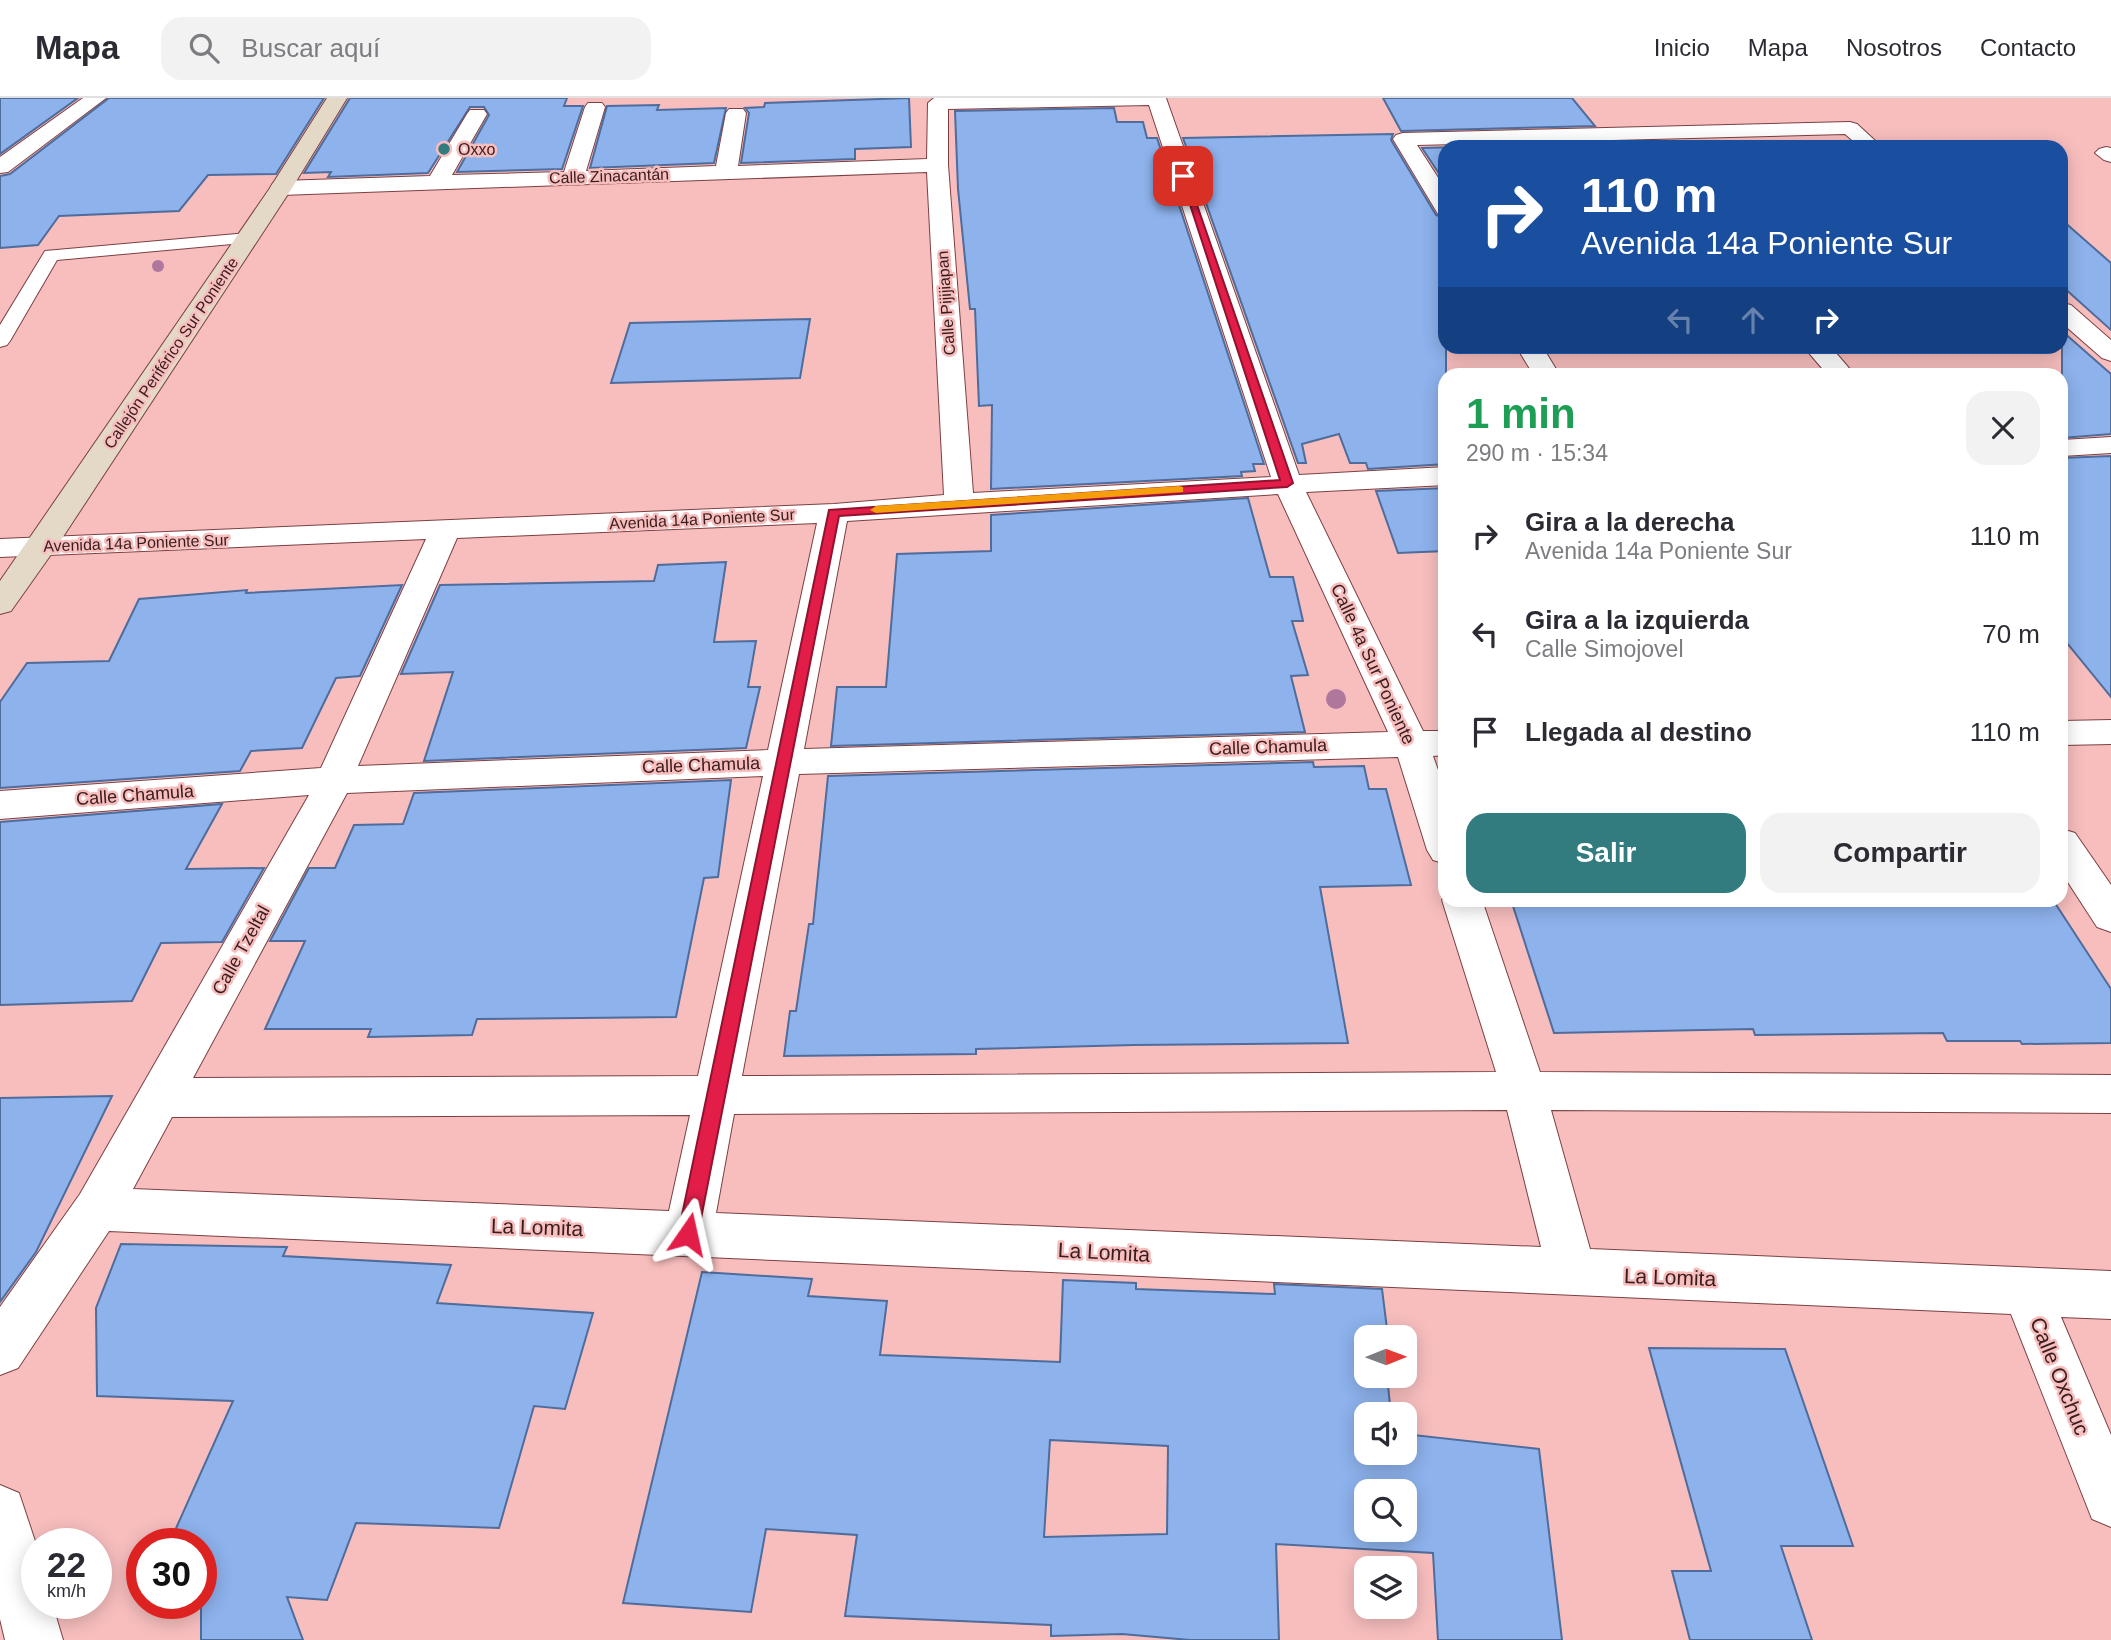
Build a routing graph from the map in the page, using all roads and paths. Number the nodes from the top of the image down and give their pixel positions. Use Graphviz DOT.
graph roads {
  1 [pos="96,98"];
  2 [pos="337,98"];
  3 [pos="1157,99"];
  4 [pos="595,107"];
  5 [pos="736,113"];
  6 [pos="477,114"];
  7 [pos="1635,140"];
  8 [pos="1864,140"];
  9 [pos="937,164"];
  10 [pos="0,167"];
  11 [pos="726,172"];
  12 [pos="573,178"];
  13 [pos="437,183"];
  14 [pos="281,188"];
  15 [pos="1438,196"];
  16 [pos="248,238"];
  17 [pos="2068,315"];
  18 [pos="0,341"];
  19 [pos="2111,353"];
  20 [pos="1823,354"];
  21 [pos="1836,368"];
  22 [pos="2111,445"];
  23 [pos="2068,448"];
  24 [pos="1438,476"];
  25 [pos="1287,483"];
  26 [pos="959,503"];
  27 [pos="834,513"];
  28 [pos="445,530"];
  29 [pos="42,546"];
  30 [pos="0,548"];
  31 [pos="0,604"];
  32 [pos="2111,732"];
  33 [pos="2068,733"];
  34 [pos="1428,743"];
  35 [pos="784,762"];
  36 [pos="334,780"];
  37 [pos="1438,802"];
  38 [pos="0,805"];
  39 [pos="2068,852"];
  40 [pos="1464,907"];
  41 [pos="2111,916"];
  42 [pos="1524,1091"];
  43 [pos="2111,1094"];
  44 [pos="715,1097"];
  45 [pos="158,1098"];
  46 [pos="97,1209"];
  47 [pos="688,1234"];
  48 [pos="1572,1273"];
  49 [pos="2026,1291"];
  50 [pos="2111,1295"];
  51 [pos="0,1350"];
  52 [pos="2111,1500"];
  53 [pos="0,1513"];
  54 [pos="34,1640"];
  1 -- 10 [label="street"];
  2 -- 14 [label="main road, Callejón Periférico Sur Poniente"];
  3 -- 9 [label="street, Calle Pijijiapan"];
  3 -- 25 [label="street, Calle 4a Sur Poniente"];
  4 -- 12 [label="street"];
  5 -- 11 [label="street"];
  6 -- 13 [label="street"];
  7 -- 8 [label="street"];
  7 -- 15 [label="street"];
  9 -- 11 [label="street, Calle Zinacantán"];
  9 -- 26 [label="street, Calle Pijijiapan"];
  11 -- 12 [label="street, Calle Zinacantán"];
  12 -- 13 [label="street, Calle Zinacantán"];
  13 -- 14 [label="street, Calle Zinacantán"];
  14 -- 16 [label="main road, Callejón Periférico Sur Poniente"];
  16 -- 18 [label="lane"];
  16 -- 29 [label="main road, Callejón Periférico Sur Poniente"];
  17 -- 19 [label="street"];
  20 -- 21 [label="street"];
  22 -- 23 [label="street"];
  24 -- 25 [label="street, Avenida 14a Poniente Sur"];
  25 -- 26 [label="street, Avenida 14a Poniente Sur"];
  25 -- 34 [label="street, Calle 4a Sur Poniente"];
  26 -- 27 [label="street, Avenida 14a Poniente Sur"];
  27 -- 28 [label="street, Avenida 14a Poniente Sur"];
  27 -- 35 [label="street"];
  28 -- 29 [label="street, Avenida 14a Poniente Sur"];
  28 -- 36 [label="street, Calle Tzeltal"];
  29 -- 30 [label="street, Avenida 14a Poniente Sur"];
  29 -- 31 [label="main road, Callejón Periférico Sur Poniente"];
  32 -- 33 [label="street"];
  34 -- 35 [label="street, Calle Chamula"];
  34 -- 37 [label="street, Calle 4a Sur Poniente"];
  35 -- 36 [label="street, Calle Chamula"];
  35 -- 44 [label="street"];
  36 -- 38 [label="street, Calle Chamula"];
  36 -- 45 [label="street, Calle Tzeltal"];
  39 -- 41 [label="street"];
  40 -- 42 [label="street"];
  42 -- 43 [label="street"];
  42 -- 44 [label="street"];
  42 -- 48 [label="street"];
  44 -- 45 [label="street"];
  44 -- 47 [label="street"];
  45 -- 46 [label="street, Calle Tzeltal"];
  46 -- 47 [label="street, La Lomita"];
  46 -- 51 [label="street, Calle Tzeltal"];
  47 -- 48 [label="street, La Lomita"];
  48 -- 49 [label="street, La Lomita"];
  49 -- 50 [label="street, La Lomita"];
  49 -- 52 [label="street, Calle Oxchuc"];
  53 -- 54 [label="street"];
}
